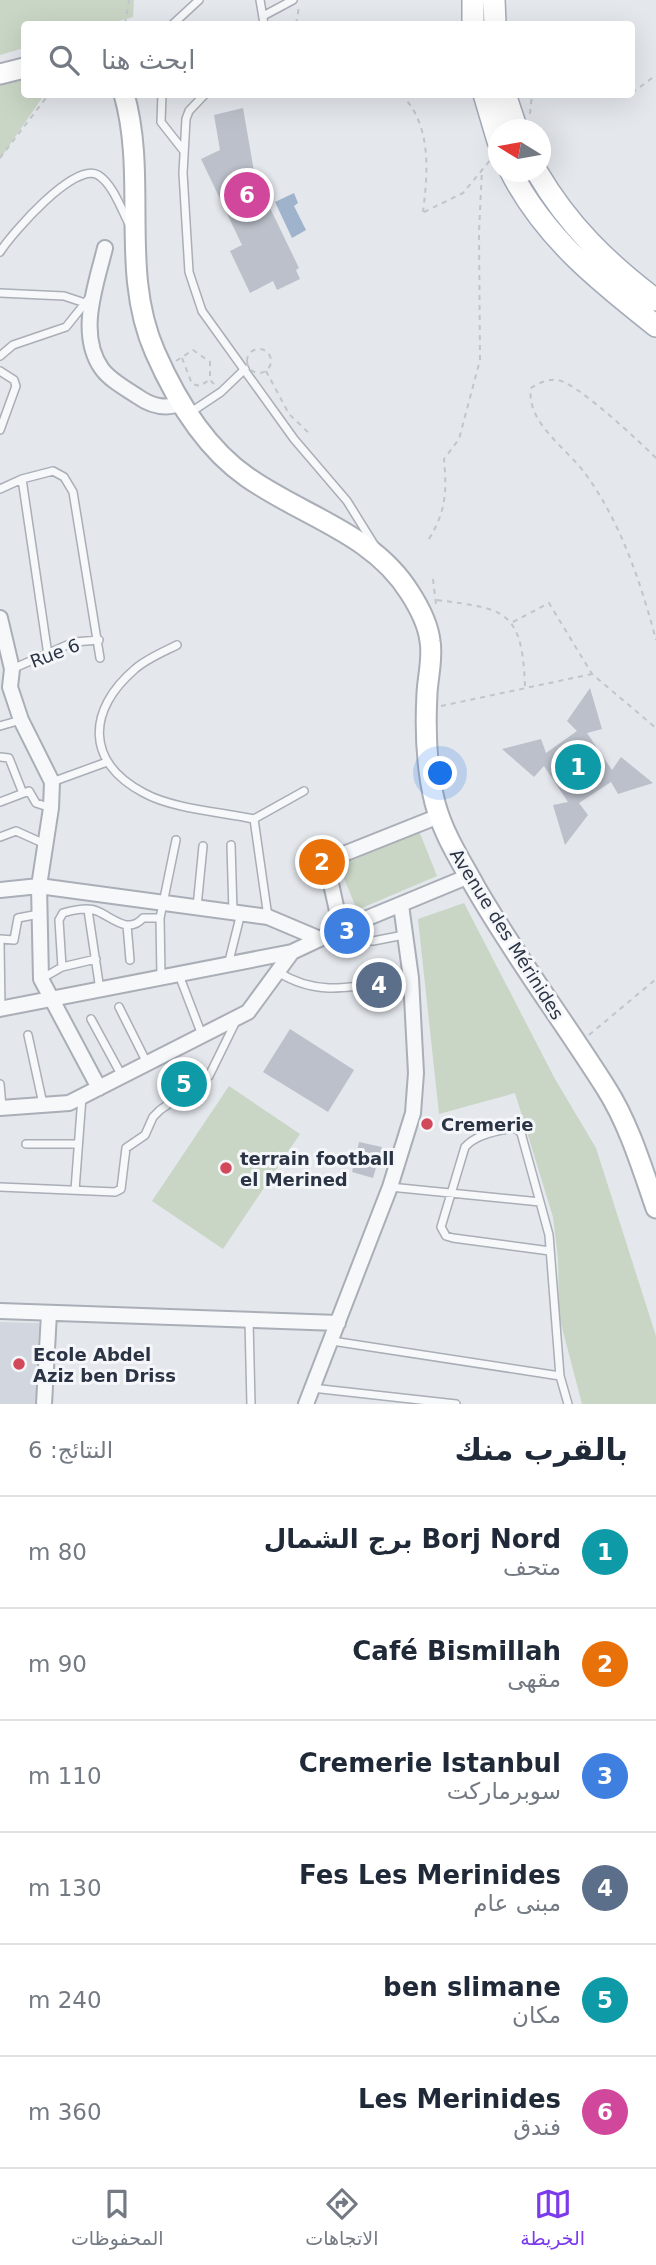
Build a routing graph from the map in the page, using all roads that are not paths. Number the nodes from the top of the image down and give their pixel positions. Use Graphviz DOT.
graph roads {
  1 [pos="199,0"];
  2 [pos="260,0"];
  3 [pos="293,0"];
  4 [pos="473,0"];
  5 [pos="494,0"];
  6 [pos="265,15"];
  7 [pos="176,21"];
  8 [pos="264,21"];
  9 [pos="473,21"];
  10 [pos="495,21"];
  11 [pos="21,69"];
  12 [pos="0,74"];
  13 [pos="125,98"];
  14 [pos="162,98"];
  15 [pos="201,98"];
  16 [pos="485,98"];
  17 [pos="506,98"];
  18 [pos="492,119"];
  19 [pos="513,119"];
  20 [pos="183,150"];
  21 [pos="517,182"];
  22 [pos="543,182"];
  23 [pos="133,232"];
  24 [pos="105,248"];
  25 [pos="0,252"];
  26 [pos="0,293"];
  27 [pos="90,298"];
  28 [pos="656,300"];
  29 [pos="656,326"];
  30 [pos="0,356"];
  31 [pos="244,369"];
  32 [pos="0,371"];
  33 [pos="185,408"];
  34 [pos="0,430"];
  35 [pos="22,479"];
  36 [pos="0,489"];
  37 [pos="381,556"];
  38 [pos="1,626"];
  39 [pos="99,640"];
  40 [pos="177,645"];
  41 [pos="48,655"];
  42 [pos="100,657"];
  43 [pos="7,676"];
  44 [pos="21,720"];
  45 [pos="0,726"];
  46 [pos="0,757"];
  47 [pos="107,762"];
  48 [pos="52,782"];
  49 [pos="22,791"];
  50 [pos="304,791"];
  51 [pos="0,802"];
  52 [pos="51,808"];
  53 [pos="439,816"];
  54 [pos="254,819"];
  55 [pos="0,837"];
  56 [pos="176,840"];
  57 [pos="46,845"];
  58 [pos="231,845"];
  59 [pos="203,846"];
  60 [pos="469,876"];
  61 [pos="39,886"];
  62 [pos="0,890"];
  63 [pos="164,903"];
  64 [pos="401,905"];
  65 [pos="197,907"];
  66 [pos="88,909"];
  67 [pos="237,912"];
  68 [pos="39,914"];
  69 [pos="268,917"];
  70 [pos="160,918"];
  71 [pos="127,925"];
  72 [pos="341,929"];
  73 [pos="404,935"];
  74 [pos="320,939"];
  75 [pos="0,942"];
  76 [pos="292,952"];
  77 [pos="96,959"];
  78 [pos="130,960"];
  79 [pos="228,966"];
  80 [pos="62,967"];
  81 [pos="278,972"];
  82 [pos="179,975"];
  83 [pos="161,978"];
  84 [pos="411,978"];
  85 [pos="41,979"];
  86 [pos="100,990"];
  87 [pos="51,1000"];
  88 [pos="119,1007"];
  89 [pos="1,1009"];
  90 [pos="237,1018"];
  91 [pos="91,1019"];
  92 [pos="28,1035"];
  93 [pos="202,1036"];
  94 [pos="147,1064"];
  95 [pos="122,1076"];
  96 [pos="0,1084"];
  97 [pos="99,1088"];
  98 [pos="82,1097"];
  99 [pos="43,1105"];
  100 [pos="1,1108"];
  101 [pos="26,1144"];
  102 [pos="78,1144"];
  103 [pos="0,1187"];
  104 [pos="390,1187"];
  105 [pos="75,1190"];
  106 [pos="449,1194"];
  107 [pos="540,1202"];
  108 [pos="656,1208"];
  109 [pos="550,1251"];
  110 [pos="0,1311"];
  111 [pos="49,1312"];
  112 [pos="248,1321"];
  113 [pos="338,1323"];
  114 [pos="332,1341"];
  115 [pos="560,1376"];
  116 [pos="312,1388"];
  117 [pos="44,1404"];
  118 [pos="251,1404"];
  119 [pos="306,1404"];
  120 [pos="456,1404"];
  121 [pos="568,1404"];
  1 -- 7 [label="lane"];
  2 -- 6 [label="lane"];
  3 -- 6 [label="lane"];
  4 -- 9 [label="main road"];
  5 -- 10 [label="main road"];
  6 -- 8 [label="lane"];
  11 -- 12 [label="main road"];
  13 -- 23 [label="main road, Avenue des Mérinides"];
  14 -- 20 [label="lane"];
  15 -- 20 [label="lane"];
  16 -- 18 [label="main road"];
  17 -- 19 [label="main road"];
  20 -- 31 [label="lane"];
  21 -- 29 [label="main road"];
  22 -- 28 [label="main road"];
  23 -- 25 [label="lane"];
  23 -- 33 [label="main road, Avenue des Mérinides"];
  24 -- 27 [label="street"];
  26 -- 27 [label="lane"];
  27 -- 30 [label="lane"];
  27 -- 33 [label="street"];
  31 -- 33 [label="lane"];
  31 -- 37 [label="lane"];
  32 -- 34 [label="lane"];
  33 -- 37 [label="main road, Avenue des Mérinides"];
  35 -- 36 [label="lane"];
  35 -- 39 [label="lane"];
  35 -- 41 [label="lane"];
  37 -- 53 [label="main road, Avenue des Mérinides"];
  38 -- 43 [label="street"];
  39 -- 41 [label="lane, Rue 6"];
  39 -- 42 [label="lane"];
  40 -- 47 [label="lane"];
  41 -- 43 [label="lane, Rue 6"];
  43 -- 44 [label="street"];
  44 -- 45 [label="lane"];
  44 -- 48 [label="street"];
  46 -- 49 [label="lane"];
  47 -- 48 [label="lane"];
  47 -- 54 [label="lane"];
  48 -- 52 [label="street"];
  49 -- 51 [label="lane"];
  49 -- 52 [label="lane"];
  50 -- 54 [label="lane"];
  52 -- 57 [label="street"];
  53 -- 60 [label="main road, Avenue des Mérinides"];
  53 -- 72 [label="street"];
  54 -- 69 [label="lane"];
  55 -- 57 [label="lane"];
  56 -- 63 [label="lane"];
  57 -- 61 [label="street"];
  58 -- 67 [label="lane"];
  59 -- 65 [label="lane"];
  60 -- 64 [label="street"];
  60 -- 108 [label="main road, Avenue des Mérinides"];
  61 -- 62 [label="street"];
  61 -- 63 [label="street"];
  61 -- 68 [label="street"];
  63 -- 65 [label="street"];
  63 -- 70 [label="lane"];
  64 -- 72 [label="street"];
  64 -- 73 [label="street"];
  65 -- 67 [label="street"];
  66 -- 71 [label="lane"];
  66 -- 77 [label="lane"];
  66 -- 80 [label="lane"];
  67 -- 69 [label="street"];
  67 -- 79 [label="lane"];
  68 -- 75 [label="lane"];
  68 -- 85 [label="street"];
  69 -- 74 [label="street"];
  70 -- 71 [label="lane"];
  70 -- 83 [label="lane"];
  71 -- 78 [label="lane"];
  72 -- 74 [label="street"];
  73 -- 74 [label="lane"];
  73 -- 84 [label="street"];
  74 -- 76 [label="street"];
  75 -- 89 [label="lane"];
  76 -- 79 [label="street"];
  76 -- 81 [label="street"];
  77 -- 80 [label="lane"];
  77 -- 86 [label="lane"];
  79 -- 82 [label="street"];
  80 -- 85 [label="lane"];
  81 -- 84 [label="lane"];
  81 -- 90 [label="street"];
  82 -- 83 [label="street"];
  82 -- 93 [label="lane"];
  83 -- 86 [label="street"];
  84 -- 104 [label="street"];
  85 -- 87 [label="street"];
  86 -- 87 [label="street"];
  87 -- 89 [label="street"];
  87 -- 97 [label="street"];
  88 -- 94 [label="lane"];
  90 -- 93 [label="street"];
  90 -- 105 [label="lane"];
  91 -- 95 [label="lane"];
  92 -- 99 [label="lane"];
  93 -- 94 [label="street"];
  94 -- 95 [label="street"];
  95 -- 97 [label="street"];
  96 -- 100 [label="lane"];
  97 -- 98 [label="street"];
  98 -- 99 [label="street"];
  98 -- 102 [label="lane"];
  99 -- 100 [label="street"];
  101 -- 102 [label="lane"];
  102 -- 105 [label="lane"];
  103 -- 105 [label="lane"];
  104 -- 106 [label="lane"];
  104 -- 113 [label="street"];
  106 -- 107 [label="lane"];
  106 -- 107 [label="lane"];
  106 -- 109 [label="lane"];
  107 -- 109 [label="lane"];
  109 -- 115 [label="lane"];
  110 -- 111 [label="street"];
  111 -- 112 [label="street"];
  111 -- 117 [label="street"];
  112 -- 113 [label="street"];
  112 -- 118 [label="lane"];
  113 -- 114 [label="street"];
  114 -- 115 [label="lane"];
  114 -- 116 [label="street"];
  115 -- 121 [label="lane"];
  116 -- 119 [label="street"];
  116 -- 120 [label="lane"];
}
